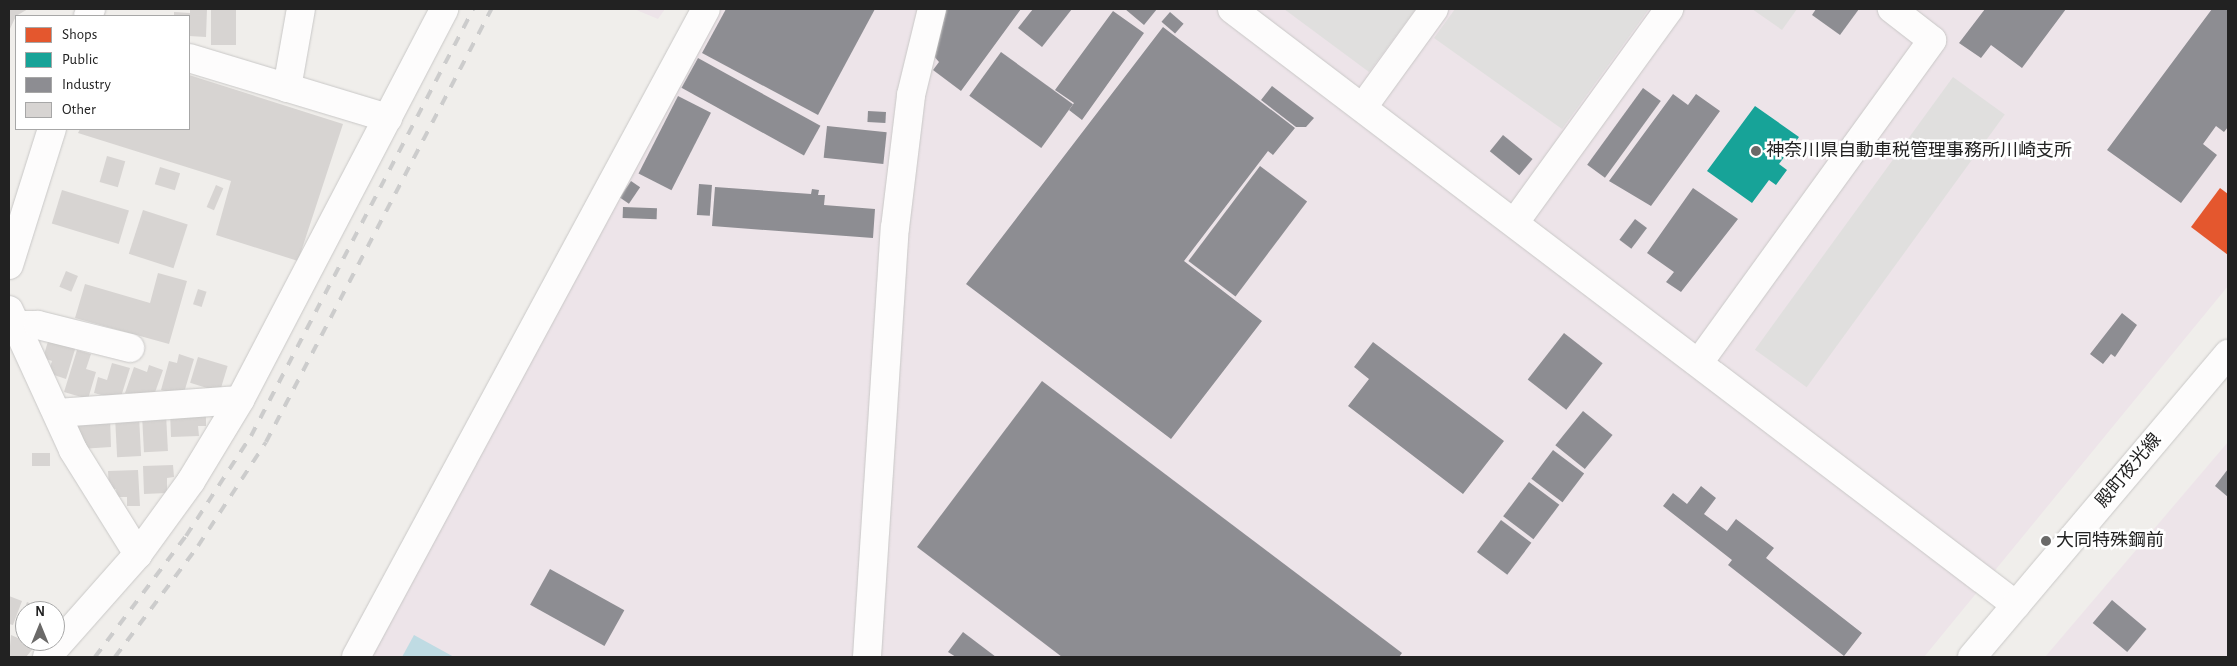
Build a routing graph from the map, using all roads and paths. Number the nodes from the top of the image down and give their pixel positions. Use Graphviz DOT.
graph roads {
  1 [pos="301,9"];
  2 [pos="444,9"];
  3 [pos="706,9"];
  4 [pos="932,9"];
  5 [pos="1232,9"];
  6 [pos="1434,9"];
  7 [pos="1669,9"];
  8 [pos="1892,9"];
  9 [pos="190,58"];
  10 [pos="287,88"];
  11 [pos="1363,107"];
  12 [pos="388,118"];
  13 [pos="52,130"];
  14 [pos="1514,222"];
  15 [pos="9,265"];
  16 [pos="14,317"];
  17 [pos="130,348"];
  18 [pos="2228,354"];
  19 [pos="1700,361"];
  20 [pos="240,400"];
  21 [pos="57,414"];
  22 [pos="138,554"];
  23 [pos="2016,605"];
  24 [pos="47,657"];
  25 [pos="356,657"];
  26 [pos="867,657"];
  27 [pos="1972,657"];
  1 -- 10 [label="street"];
  2 -- 12 [label="street"];
  3 -- 25 [label="street"];
  4 -- 26 [label="street"];
  5 -- 11 [label="street"];
  6 -- 11 [label="street"];
  7 -- 14 [label="street"];
  8 -- 19 [label="street"];
  9 -- 10 [label="street"];
  10 -- 12 [label="street"];
  11 -- 14 [label="street"];
  12 -- 20 [label="street"];
  13 -- 15 [label="street"];
  14 -- 19 [label="street"];
  16 -- 17 [label="street"];
  16 -- 21 [label="street"];
  18 -- 23 [label="street, 殿町夜光線"];
  19 -- 23 [label="street"];
  20 -- 21 [label="street"];
  20 -- 22 [label="street"];
  21 -- 22 [label="street"];
  22 -- 24 [label="street"];
  23 -- 27 [label="street, 殿町夜光線"];
}
